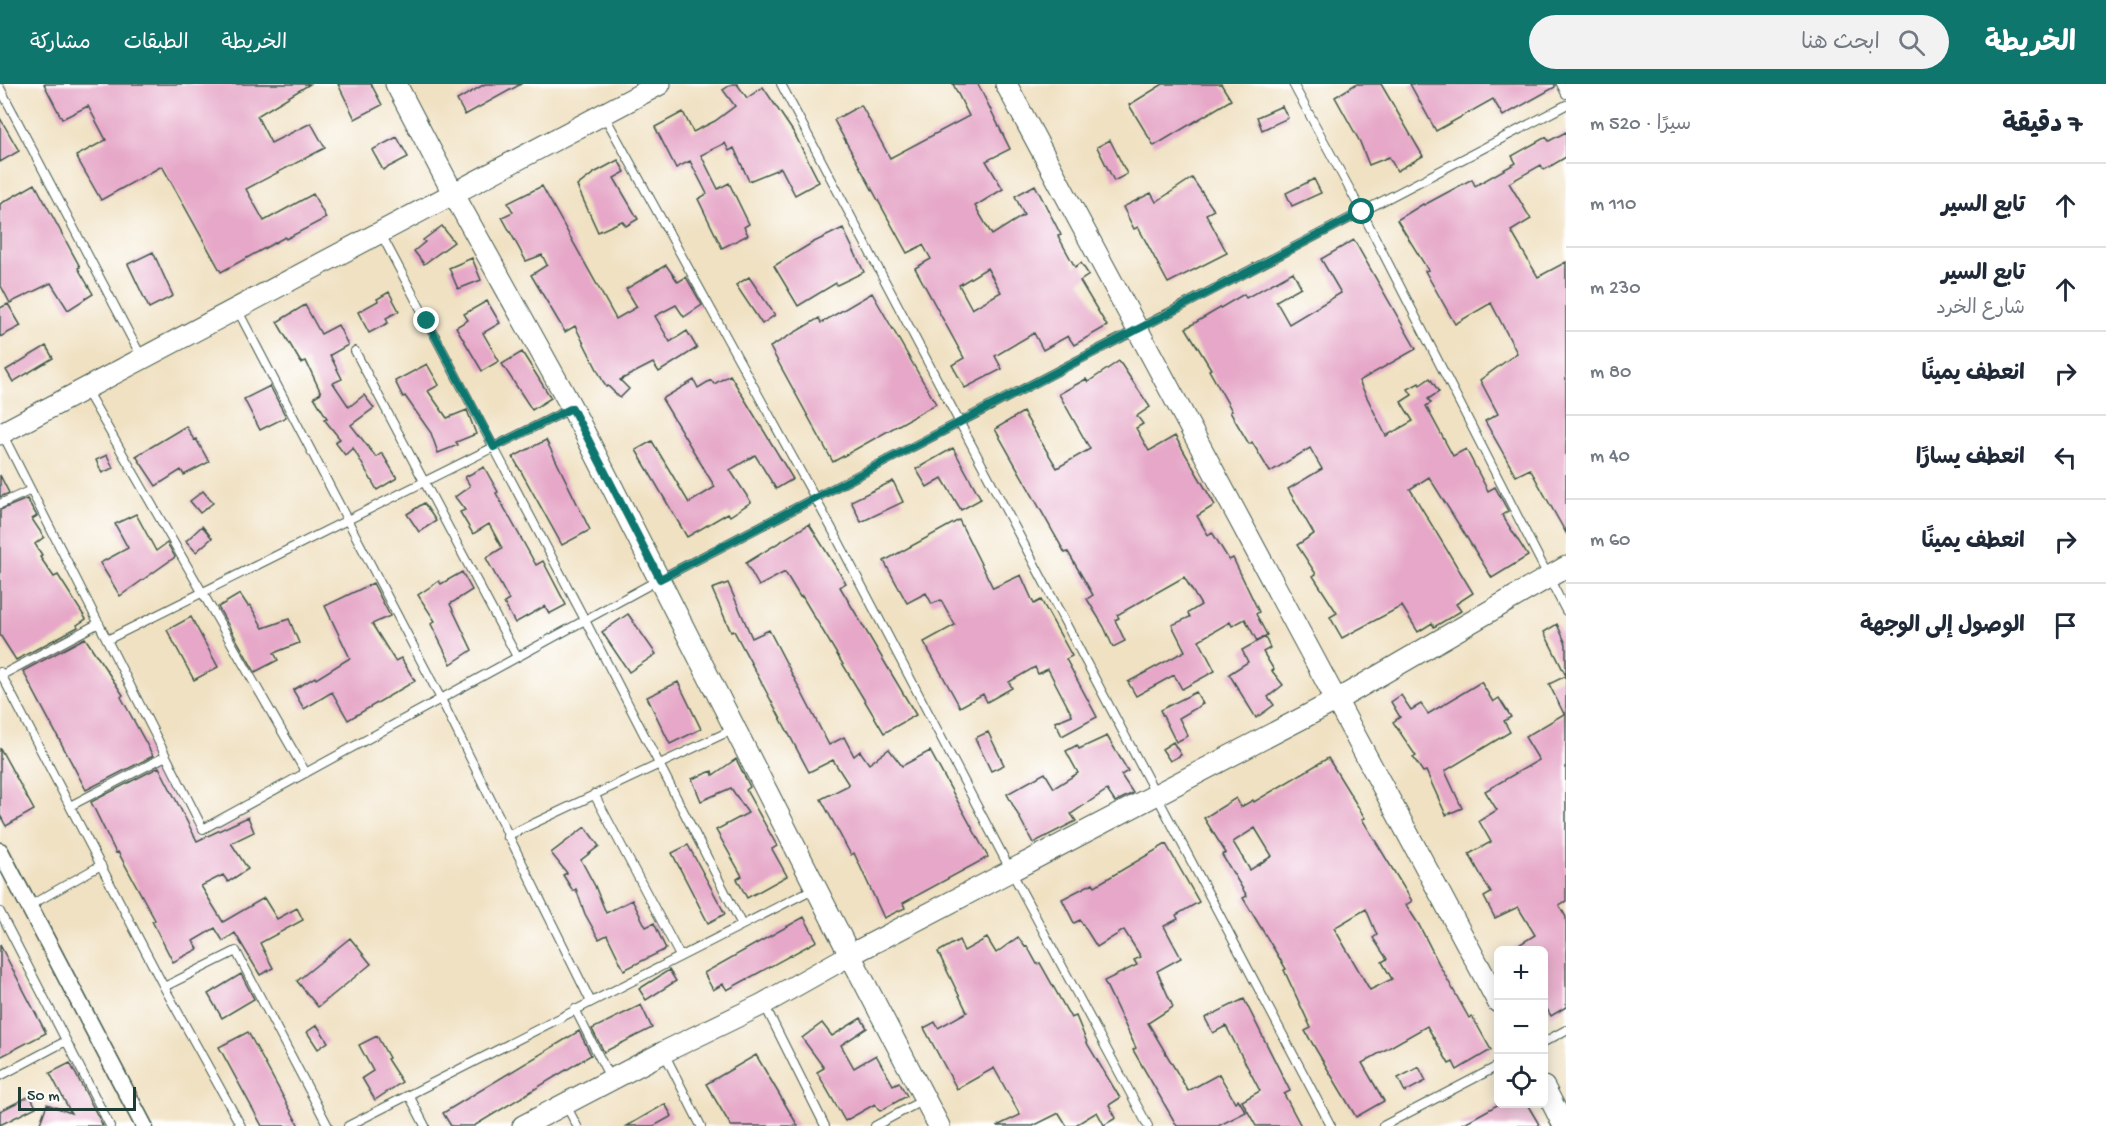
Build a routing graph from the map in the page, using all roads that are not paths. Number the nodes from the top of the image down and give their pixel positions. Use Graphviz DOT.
graph roads {
  1 [pos="396,84"];
  2 [pos="660,84"];
  3 [pos="781,84"];
  4 [pos="1006,84"];
  5 [pos="1293,84"];
  6 [pos="1561,84"];
  7 [pos="0,88"];
  8 [pos="1566,94"];
  9 [pos="1566,105"];
  10 [pos="604,114"];
  11 [pos="453,194"];
  12 [pos="1362,212"];
  13 [pos="381,233"];
  14 [pos="237,308"];
  15 [pos="1137,330"];
  16 [pos="355,351"];
  17 [pos="142,358"];
  18 [pos="86,390"];
  19 [pos="572,408"];
  20 [pos="960,422"];
  21 [pos="1,434"];
  22 [pos="494,447"];
  23 [pos="424,482"];
  24 [pos="31,490"];
  25 [pos="814,498"];
  26 [pos="0,504"];
  27 [pos="348,520"];
  28 [pos="1557,572"];
  29 [pos="660,579"];
  30 [pos="202,592"];
  31 [pos="1566,611"];
  32 [pos="585,620"];
  33 [pos="99,623"];
  34 [pos="107,640"];
  35 [pos="518,657"];
  36 [pos="0,674"];
  37 [pos="441,699"];
  38 [pos="1337,700"];
  39 [pos="735,728"];
  40 [pos="166,756"];
  41 [pos="658,764"];
  42 [pos="306,773"];
  43 [pos="594,794"];
  44 [pos="1156,794"];
  45 [pos="70,806"];
  46 [pos="507,836"];
  47 [pos="0,851"];
  48 [pos="101,865"];
  49 [pos="1011,871"];
  50 [pos="816,887"];
  51 [pos="29,906"];
  52 [pos="0,912"];
  53 [pos="741,925"];
  54 [pos="850,955"];
  55 [pos="680,956"];
  56 [pos="164,987"];
  57 [pos="1497,1000"];
  58 [pos="591,1002"];
  59 [pos="763,1004"];
  60 [pos="575,1009"];
  61 [pos="1566,1030"];
  62 [pos="1548,1040"];
  63 [pos="66,1041"];
  64 [pos="664,1052"];
  65 [pos="1494,1068"];
  66 [pos="0,1076"];
  67 [pos="611,1080"];
  68 [pos="409,1095"];
  69 [pos="1548,1095"];
  70 [pos="925,1099"];
  71 [pos="566,1104"];
  72 [pos="110,1126"];
  73 [pos="144,1126"];
  74 [pos="241,1126"];
  75 [pos="328,1126"];
  76 [pos="348,1126"];
  77 [pos="425,1126"];
  78 [pos="524,1126"];
  79 [pos="578,1126"];
  80 [pos="701,1126"];
  81 [pos="825,1126"];
  82 [pos="875,1126"];
  83 [pos="939,1126"];
  84 [pos="1148,1126"];
  85 [pos="1331,1126"];
  86 [pos="1383,1126"];
  87 [pos="1564,1126"];
  1 -- 11 [label="street"];
  2 -- 10 [label="street"];
  3 -- 20 [label="lane"];
  4 -- 15 [label="street"];
  5 -- 12 [label="lane"];
  6 -- 8 [label="lane"];
  7 -- 17 [label="lane"];
  9 -- 12 [label="lane"];
  10 -- 11 [label="street"];
  10 -- 25 [label="lane"];
  11 -- 13 [label="street"];
  11 -- 19 [label="street"];
  12 -- 15 [label="lane"];
  12 -- 28 [label="lane"];
  13 -- 14 [label="street"];
  13 -- 22 [label="lane"];
  14 -- 17 [label="street"];
  14 -- 27 [label="lane"];
  15 -- 20 [label="lane"];
  15 -- 38 [label="street"];
  16 -- 23 [label="lane"];
  17 -- 18 [label="street"];
  18 -- 21 [label="street"];
  18 -- 30 [label="lane"];
  19 -- 22 [label="lane"];
  19 -- 29 [label="street"];
  20 -- 25 [label="lane"];
  20 -- 44 [label="lane"];
  21 -- 24 [label="lane"];
  22 -- 23 [label="lane"];
  22 -- 32 [label="lane"];
  23 -- 27 [label="lane"];
  23 -- 35 [label="lane"];
  24 -- 26 [label="lane"];
  24 -- 33 [label="lane"];
  25 -- 29 [label="lane"];
  25 -- 49 [label="lane"];
  27 -- 30 [label="lane"];
  27 -- 37 [label="lane"];
  28 -- 31 [label="lane"];
  28 -- 38 [label="street"];
  29 -- 32 [label="lane"];
  29 -- 39 [label="street"];
  30 -- 34 [label="lane"];
  30 -- 42 [label="lane"];
  32 -- 35 [label="lane"];
  32 -- 41 [label="lane"];
  33 -- 34 [label="lane"];
  33 -- 36 [label="lane"];
  34 -- 40 [label="lane"];
  35 -- 37 [label="lane"];
  36 -- 45 [label="lane"];
  37 -- 42 [label="lane"];
  37 -- 46 [label="lane"];
  38 -- 44 [label="street"];
  38 -- 57 [label="street"];
  39 -- 41 [label="lane"];
  39 -- 50 [label="street"];
  40 -- 42 [label="lane"];
  40 -- 45 [label="lane"];
  41 -- 43 [label="lane"];
  41 -- 53 [label="lane"];
  43 -- 46 [label="lane"];
  43 -- 55 [label="lane"];
  44 -- 49 [label="street"];
  44 -- 85 [label="lane"];
  45 -- 48 [label="lane"];
  46 -- 58 [label="lane"];
  47 -- 51 [label="street"];
  48 -- 51 [label="lane"];
  48 -- 56 [label="lane"];
  49 -- 54 [label="street"];
  49 -- 84 [label="lane"];
  50 -- 53 [label="lane"];
  50 -- 54 [label="street"];
  51 -- 73 [label="street"];
  52 -- 63 [label="lane"];
  53 -- 55 [label="lane"];
  54 -- 59 [label="street"];
  54 -- 70 [label="street"];
  55 -- 58 [label="lane"];
  56 -- 74 [label="lane"];
  56 -- 75 [label="lane"];
  58 -- 60 [label="lane"];
  59 -- 64 [label="street"];
  59 -- 81 [label="lane"];
  60 -- 67 [label="lane"];
  60 -- 68 [label="lane"];
  61 -- 62 [label="lane"];
  63 -- 66 [label="lane"];
  63 -- 72 [label="lane"];
  64 -- 67 [label="street"];
  64 -- 80 [label="lane"];
  65 -- 86 [label="lane"];
  67 -- 71 [label="street"];
  68 -- 76 [label="lane"];
  68 -- 77 [label="lane"];
  69 -- 87 [label="street"];
  70 -- 82 [label="lane"];
  70 -- 83 [label="street"];
  71 -- 78 [label="street"];
  71 -- 79 [label="lane"];
}
